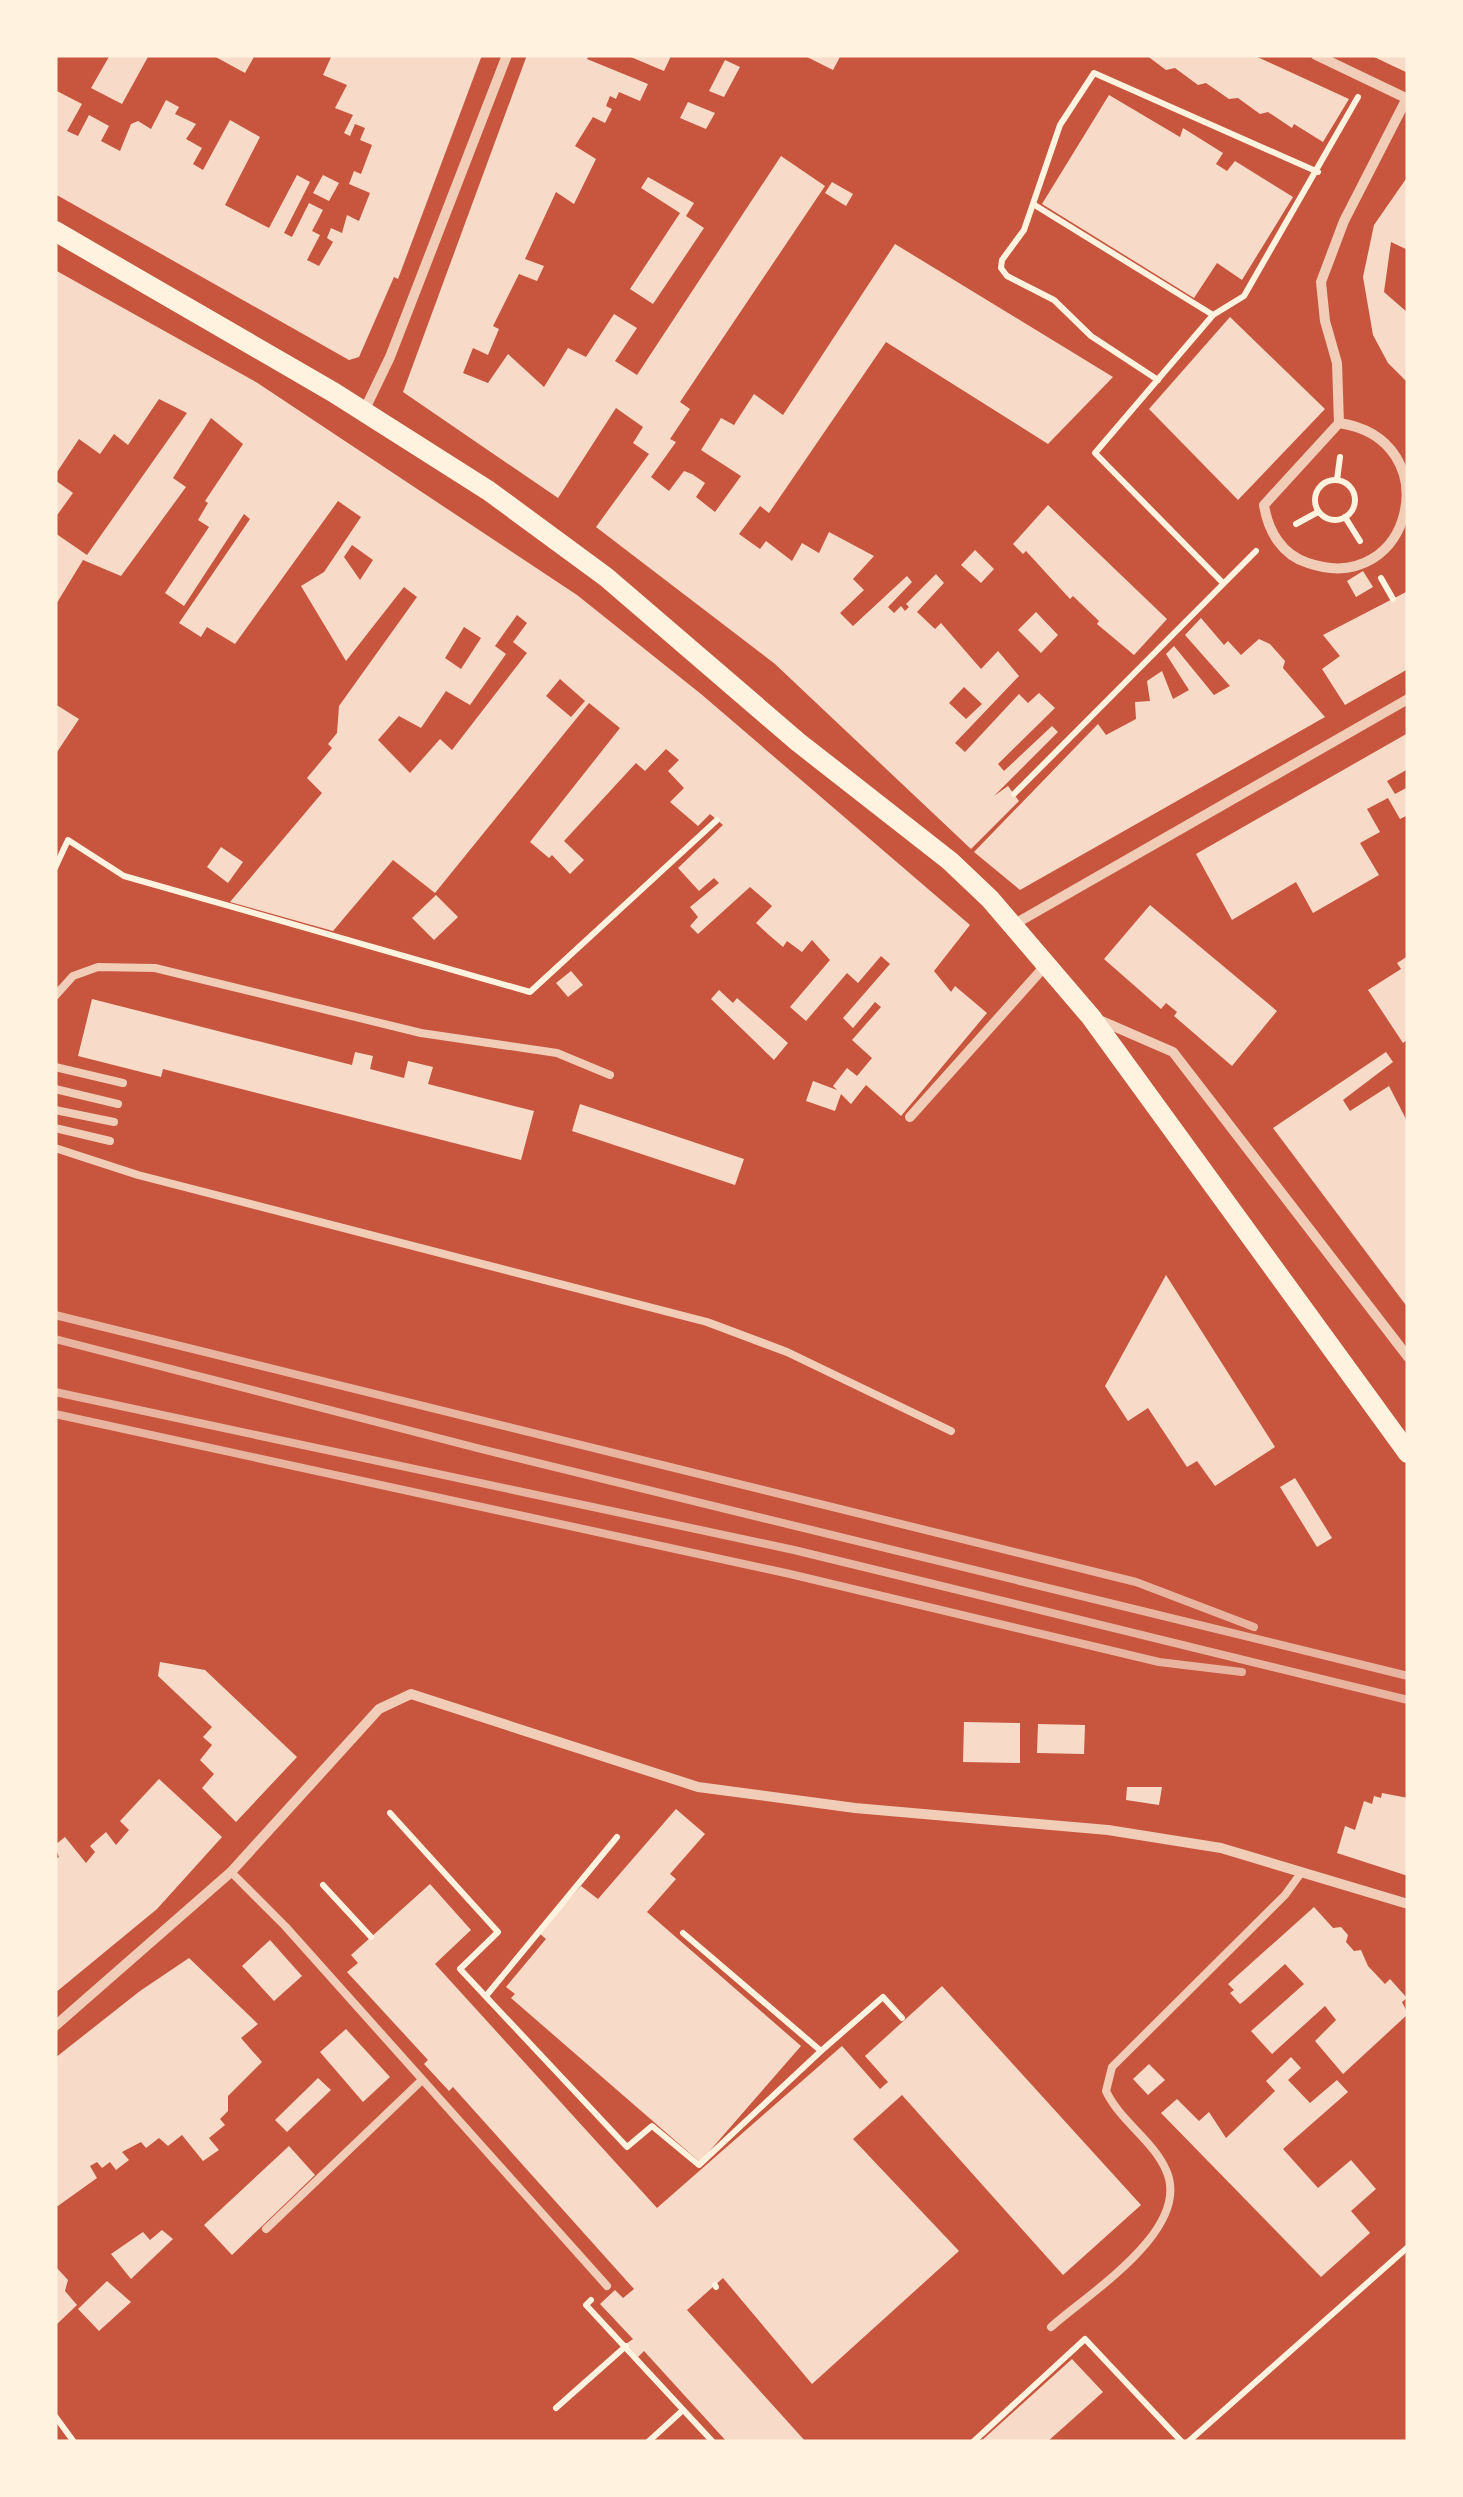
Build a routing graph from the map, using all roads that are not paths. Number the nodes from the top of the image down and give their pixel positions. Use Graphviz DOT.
graph roads {
  1 [pos="507,55"];
  2 [pos="1316,55"];
  3 [pos="1407,99"];
  4 [pos="55,231"];
  5 [pos="364,411"];
  6 [pos="1339,423"];
  7 [pos="1408,503"];
  8 [pos="1408,700"];
  9 [pos="1013,925"];
  10 [pos="1046,966"];
  11 [pos="55,996"];
  12 [pos="1092,1017"];
  13 [pos="55,1067"];
  14 [pos="610,1075"];
  15 [pos="123,1083"];
  16 [pos="55,1089"];
  17 [pos="118,1104"];
  18 [pos="55,1110"];
  19 [pos="910,1117"];
  20 [pos="114,1122"];
  21 [pos="55,1128"];
  22 [pos="110,1141"];
  23 [pos="55,1148"];
  24 [pos="1408,1357"];
  25 [pos="951,1431"];
  26 [pos="1408,1453"];
  27 [pos="231,1872"];
  28 [pos="1301,1872"];
  29 [pos="1408,1904"];
  30 [pos="55,2026"];
  31 [pos="422,2080"];
  32 [pos="266,2229"];
  33 [pos="607,2286"];
  34 [pos="1051,2327"];
  1 -- 5 [label="street"];
  2 -- 3 [label="street"];
  3 -- 6 [label="street"];
  4 -- 5 [label="main road"];
  5 -- 9 [label="main road"];
  6 -- 7 [label="street"];
  6 -- 7 [label="street"];
  8 -- 9 [label="street"];
  9 -- 10 [label="main road"];
  10 -- 12 [label="main road"];
  10 -- 19 [label="street"];
  11 -- 14 [label="lane"];
  12 -- 24 [label="street"];
  12 -- 26 [label="main road"];
  13 -- 15 [label="lane"];
  16 -- 17 [label="lane"];
  18 -- 20 [label="lane"];
  21 -- 22 [label="lane"];
  23 -- 25 [label="lane"];
  27 -- 28 [label="street"];
  27 -- 30 [label="street"];
  27 -- 31 [label="lane"];
  28 -- 29 [label="street"];
  28 -- 34 [label="lane"];
  31 -- 32 [label="lane"];
  31 -- 33 [label="lane"];
}
